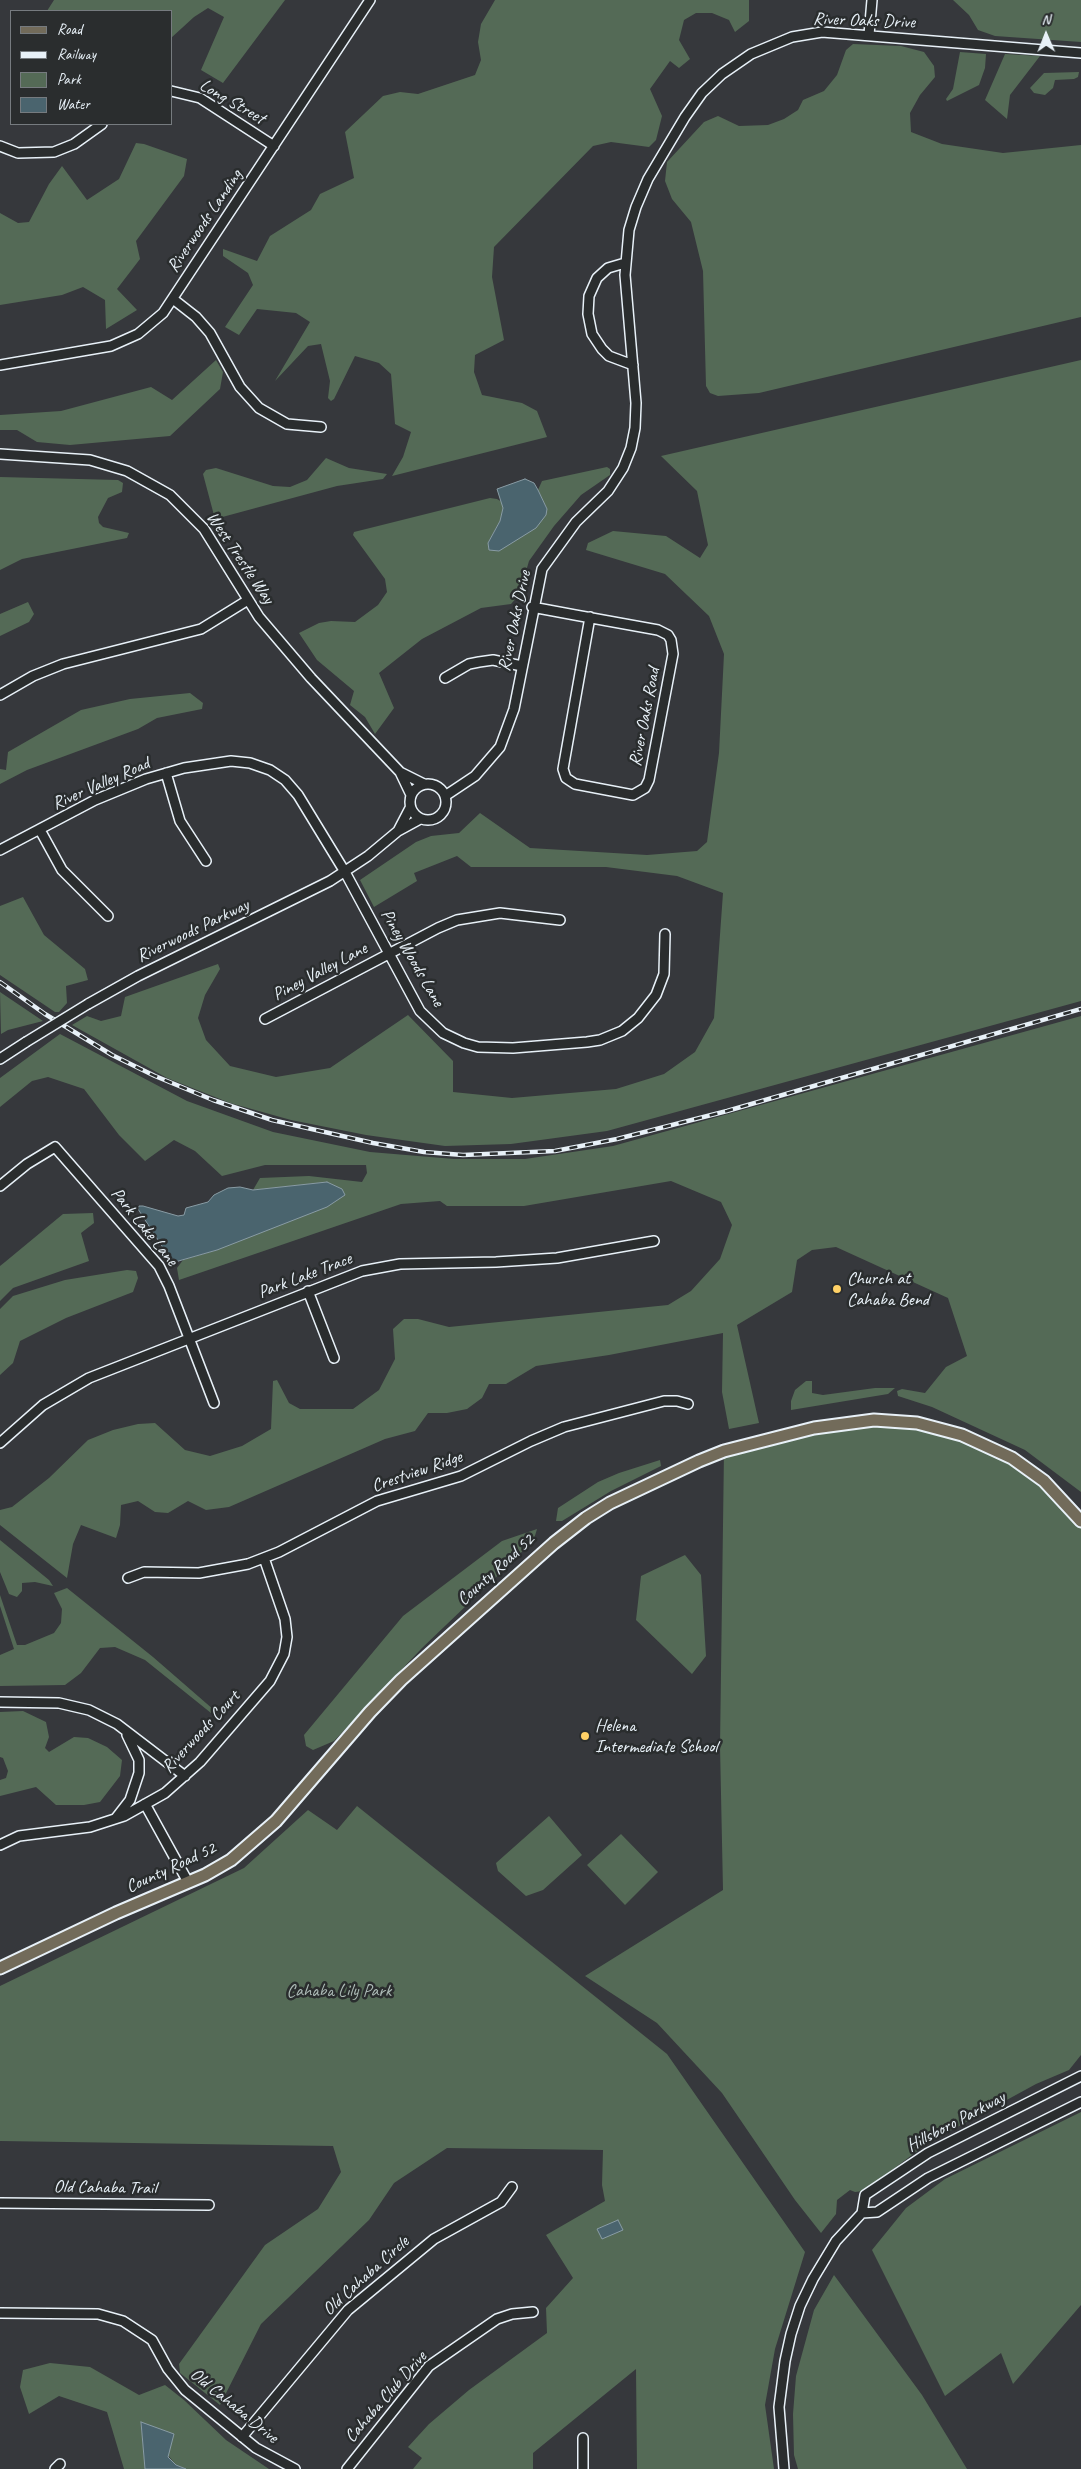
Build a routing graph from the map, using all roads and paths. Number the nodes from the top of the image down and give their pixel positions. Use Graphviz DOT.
graph roads {
  1 [pos="370,0"];
  2 [pos="872,0"];
  3 [pos="869,35"];
  4 [pos="1081,53"];
  5 [pos="172,91"];
  6 [pos="101,125"];
  7 [pos="0,146"];
  8 [pos="274,146"];
  9 [pos="625,263"];
  10 [pos="173,300"];
  11 [pos="0,366"];
  12 [pos="633,366"];
  13 [pos="321,427"];
  14 [pos="0,454"];
  15 [pos="248,600"];
  16 [pos="532,607"];
  17 [pos="590,618"];
  18 [pos="522,666"];
  19 [pos="445,678"];
  20 [pos="0,695"];
  21 [pos="400,772"];
  22 [pos="166,773"];
  23 [pos="424,784"];
  24 [pos="411,795"];
  25 [pos="445,796"];
  26 [pos="410,808"];
  27 [pos="420,819"];
  28 [pos="40,830"];
  29 [pos="398,831"];
  30 [pos="0,850"];
  31 [pos="206,861"];
  32 [pos="345,872"];
  33 [pos="108,916"];
  34 [pos="560,920"];
  35 [pos="665,934"];
  36 [pos="389,954"];
  37 [pos="265,1019"];
  38 [pos="0,1058"];
  39 [pos="0,1186"];
  40 [pos="654,1241"];
  41 [pos="308,1291"];
  42 [pos="189,1338"];
  43 [pos="334,1358"];
  44 [pos="214,1403"];
  45 [pos="688,1404"];
  46 [pos="0,1443"];
  47 [pos="1081,1521"];
  48 [pos="264,1558"];
  49 [pos="128,1578"];
  50 [pos="0,1702"];
  51 [pos="122,1729"];
  52 [pos="186,1776"];
  53 [pos="146,1804"];
  54 [pos="116,1819"];
  55 [pos="0,1845"];
  56 [pos="188,1882"];
  57 [pos="0,1968"];
  58 [pos="1081,2076"];
  59 [pos="1081,2102"];
  60 [pos="512,2187"];
  61 [pos="0,2203"];
  62 [pos="209,2205"];
  63 [pos="862,2213"];
  64 [pos="533,2312"];
  65 [pos="0,2314"];
  66 [pos="242,2436"];
  67 [pos="583,2438"];
  68 [pos="295,2469"];
  69 [pos="347,2469"];
  70 [pos="583,2469"];
  71 [pos="784,2469"];
  1 -- 8 [label="street, Riverwoods Landing"];
  2 -- 3 [label="street"];
  3 -- 4 [label="street, River Oaks Drive"];
  3 -- 9 [label="street, River Oaks Drive"];
  5 -- 8 [label="street, Long Street"];
  6 -- 7 [label="street"];
  8 -- 10 [label="street, Riverwoods Landing"];
  9 -- 12 [label="street, River Oaks Drive"];
  9 -- 12 [label="street"];
  10 -- 11 [label="street, Riverwoods Landing"];
  10 -- 13 [label="street"];
  12 -- 16 [label="street, River Oaks Drive"];
  14 -- 15 [label="street, West Trestle Way"];
  15 -- 20 [label="street"];
  15 -- 21 [label="street, West Trestle Way"];
  16 -- 17 [label="street, River Oaks Road"];
  16 -- 18 [label="street, River Oaks Drive"];
  17 -- 17 [label="street, River Oaks Road"];
  18 -- 19 [label="street"];
  18 -- 25 [label="street, River Oaks Drive"];
  21 -- 23 [label="street, West Trestle Way"];
  21 -- 24 [label="street, West Trestle Way"];
  22 -- 28 [label="street, River Valley Road"];
  22 -- 31 [label="street"];
  22 -- 32 [label="street, River Valley Road"];
  23 -- 24 [label="street"];
  23 -- 25 [label="street"];
  24 -- 26 [label="street"];
  25 -- 27 [label="street"];
  26 -- 27 [label="street"];
  26 -- 29 [label="street, Riverwoods Parkway"];
  27 -- 29 [label="street, Riverwoods Parkway"];
  28 -- 30 [label="street, River Valley Road"];
  28 -- 33 [label="street"];
  29 -- 32 [label="street, Riverwoods Parkway"];
  32 -- 36 [label="street, Piney Woods Lane"];
  32 -- 38 [label="street, Riverwoods Parkway, bridge"];
  34 -- 36 [label="street, Piney Valley Lane"];
  35 -- 36 [label="street, Piney Woods Lane"];
  36 -- 37 [label="street, Piney Valley Lane"];
  39 -- 42 [label="street, Park Lake Lane"];
  40 -- 41 [label="street, Park Lake Trace"];
  41 -- 42 [label="street, Park Lake Trace"];
  41 -- 43 [label="street"];
  42 -- 44 [label="street, Park Lake Lane"];
  42 -- 46 [label="street, Park Lake Trace"];
  45 -- 48 [label="street, Crestview Ridge"];
  47 -- 56 [label="main road, County Road 52"];
  48 -- 49 [label="street, Crestview Ridge"];
  48 -- 52 [label="street, Riverwoods Court"];
  50 -- 51 [label="street"];
  51 -- 52 [label="street"];
  51 -- 54 [label="street"];
  52 -- 53 [label="street, Riverwoods Court"];
  53 -- 54 [label="street, Riverwoods Court"];
  53 -- 56 [label="street"];
  54 -- 55 [label="street, Riverwoods Court"];
  56 -- 57 [label="main road, County Road 52"];
  58 -- 63 [label="street, Hillsboro Parkway"];
  59 -- 63 [label="street, Hillsboro Parkway"];
  60 -- 66 [label="street, Old Cahaba Circle"];
  61 -- 62 [label="street, Old Cahaba Trail"];
  63 -- 71 [label="street, Hillsboro Parkway"];
  64 -- 69 [label="street, Cahaba Club Drive"];
  65 -- 66 [label="street, Old Cahaba Drive"];
  66 -- 68 [label="street, Old Cahaba Drive"];
  67 -- 70 [label="street"];
}
